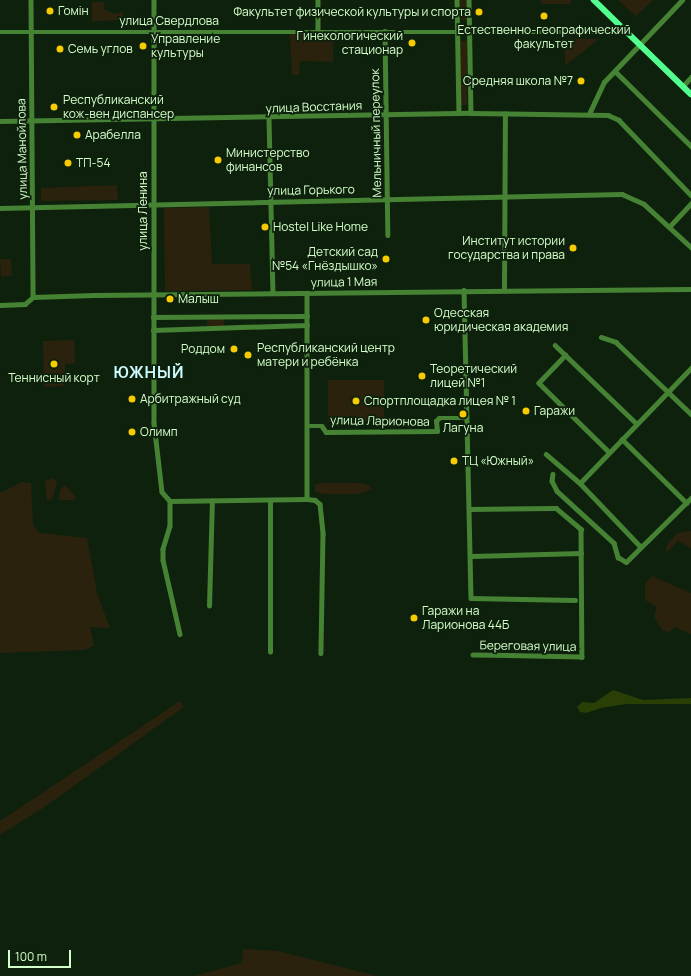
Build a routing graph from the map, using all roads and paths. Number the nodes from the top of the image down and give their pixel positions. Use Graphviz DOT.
graph roads {
  1 [pos="31,0"];
  2 [pos="154,0"];
  3 [pos="318,0"];
  4 [pos="457,0"];
  5 [pos="469,0"];
  6 [pos="594,0"];
  7 [pos="682,0"];
  8 [pos="458,30"];
  9 [pos="470,30"];
  10 [pos="30,31"];
  11 [pos="154,31"];
  12 [pos="318,31"];
  13 [pos="385,31"];
  14 [pos="0,32"];
  15 [pos="627,32"];
  16 [pos="640,44"];
  17 [pos="614,71"];
  18 [pos="691,77"];
  19 [pos="683,86"];
  20 [pos="691,94"];
  21 [pos="471,113"];
  22 [pos="385,114"];
  23 [pos="459,114"];
  24 [pos="505,114"];
  25 [pos="589,114"];
  26 [pos="269,118"];
  27 [pos="153,120"];
  28 [pos="0,121"];
  29 [pos="32,121"];
  30 [pos="691,146"];
  31 [pos="691,195"];
  32 [pos="505,197"];
  33 [pos="387,199"];
  34 [pos="269,200"];
  35 [pos="691,203"];
  36 [pos="154,204"];
  37 [pos="32,207"];
  38 [pos="0,208"];
  39 [pos="668,227"];
  40 [pos="388,234"];
  41 [pos="691,248"];
  42 [pos="504,289"];
  43 [pos="691,289"];
  44 [pos="464,290"];
  45 [pos="273,293"];
  46 [pos="307,293"];
  47 [pos="153,294"];
  48 [pos="33,297"];
  49 [pos="0,305"];
  50 [pos="307,316"];
  51 [pos="153,317"];
  52 [pos="307,325"];
  53 [pos="153,330"];
  54 [pos="601,336"];
  55 [pos="556,345"];
  56 [pos="566,355"];
  57 [pos="691,368"];
  58 [pos="668,391"];
  59 [pos="691,414"];
  60 [pos="467,418"];
  61 [pos="636,423"];
  62 [pos="307,426"];
  63 [pos="622,439"];
  64 [pos="609,452"];
  65 [pos="546,454"];
  66 [pos="553,474"];
  67 [pos="580,483"];
  68 [pos="691,498"];
  69 [pos="307,499"];
  70 [pos="170,501"];
  71 [pos="212,501"];
  72 [pos="270,502"];
  73 [pos="687,503"];
  74 [pos="470,509"];
  75 [pos="641,546"];
  76 [pos="581,553"];
  77 [pos="471,556"];
  78 [pos="575,600"];
  79 [pos="209,606"];
  80 [pos="180,634"];
  81 [pos="270,652"];
  82 [pos="321,653"];
  83 [pos="473,655"];
  1 -- 10 [label="street, улица Манойлова"];
  2 -- 11 [label="street, улица Ленина"];
  3 -- 12 [label="street"];
  4 -- 8 [label="street"];
  5 -- 9 [label="street"];
  6 -- 15 [label="main road"];
  7 -- 16 [label="street"];
  8 -- 9 [label="street, улица Свердлова"];
  8 -- 13 [label="street, улица Свердлова"];
  8 -- 23 [label="street"];
  9 -- 15 [label="street, улица Свердлова"];
  9 -- 21 [label="street"];
  10 -- 11 [label="street, улица Свердлова"];
  10 -- 14 [label="street, улица Свердлова"];
  10 -- 29 [label="street, улица Манойлова"];
  11 -- 12 [label="street, улица Свердлова"];
  11 -- 27 [label="street, улица Ленина"];
  12 -- 13 [label="street, улица Свердлова"];
  13 -- 22 [label="street, Мельничный переулок"];
  15 -- 16 [label="main road"];
  16 -- 17 [label="street"];
  16 -- 19 [label="main road"];
  17 -- 25 [label="street"];
  17 -- 30 [label="street"];
  18 -- 19 [label="street"];
  19 -- 20 [label="main road"];
  21 -- 23 [label="street, улица Восстания"];
  21 -- 24 [label="street, улица Восстания"];
  22 -- 23 [label="street, улица Восстания"];
  22 -- 26 [label="street, улица Восстания"];
  22 -- 33 [label="street, Мельничный переулок"];
  24 -- 25 [label="street, улица Восстания"];
  24 -- 32 [label="street"];
  25 -- 31 [label="street, улица Восстания"];
  26 -- 27 [label="street, улица Восстания"];
  26 -- 34 [label="street"];
  27 -- 29 [label="street, улица Восстания"];
  27 -- 36 [label="street, улица Ленина"];
  28 -- 29 [label="street, улица Восстания"];
  29 -- 37 [label="street, улица Манойлова"];
  32 -- 33 [label="street, улица Горького"];
  32 -- 39 [label="street, улица Горького"];
  32 -- 42 [label="street"];
  33 -- 34 [label="street, улица Горького"];
  33 -- 40 [label="street, Мельничный переулок"];
  34 -- 36 [label="street, улица Горького"];
  34 -- 45 [label="street"];
  35 -- 39 [label="street"];
  36 -- 37 [label="street, улица Горького"];
  36 -- 47 [label="street, улица Ленина"];
  37 -- 38 [label="street, улица Горького"];
  37 -- 48 [label="street, улица Манойлова"];
  39 -- 41 [label="street"];
  42 -- 43 [label="street, улица 1 Мая"];
  42 -- 44 [label="street, улица 1 Мая"];
  44 -- 46 [label="street, улица 1 Мая"];
  44 -- 60 [label="street"];
  45 -- 46 [label="street, улица 1 Мая"];
  45 -- 47 [label="street, улица 1 Мая"];
  46 -- 50 [label="street"];
  47 -- 48 [label="street, улица 1 Мая"];
  47 -- 51 [label="street, улица Ленина"];
  48 -- 49 [label="street, улица 1 Мая"];
  50 -- 51 [label="street"];
  50 -- 52 [label="street"];
  51 -- 53 [label="street, улица Ленина"];
  52 -- 53 [label="street"];
  52 -- 62 [label="street"];
  53 -- 70 [label="street, улица Ленина"];
  54 -- 58 [label="street"];
  55 -- 56 [label="street"];
  56 -- 61 [label="street"];
  56 -- 64 [label="street"];
  57 -- 58 [label="street"];
  58 -- 59 [label="street"];
  58 -- 61 [label="street"];
  60 -- 62 [label="street, улица Ларионова"];
  60 -- 74 [label="street"];
  61 -- 63 [label="street"];
  62 -- 69 [label="street"];
  63 -- 64 [label="street"];
  63 -- 73 [label="street"];
  64 -- 67 [label="street"];
  65 -- 67 [label="street"];
  66 -- 75 [label="street"];
  67 -- 75 [label="street"];
  68 -- 73 [label="street"];
  69 -- 72 [label="street"];
  69 -- 82 [label="street"];
  70 -- 71 [label="street"];
  70 -- 80 [label="street"];
  71 -- 72 [label="street"];
  71 -- 79 [label="street"];
  72 -- 81 [label="street"];
  73 -- 75 [label="street"];
  74 -- 76 [label="street"];
  74 -- 77 [label="street"];
  76 -- 77 [label="street"];
  76 -- 83 [label="street, Береговая улица"];
  77 -- 78 [label="street"];
}
